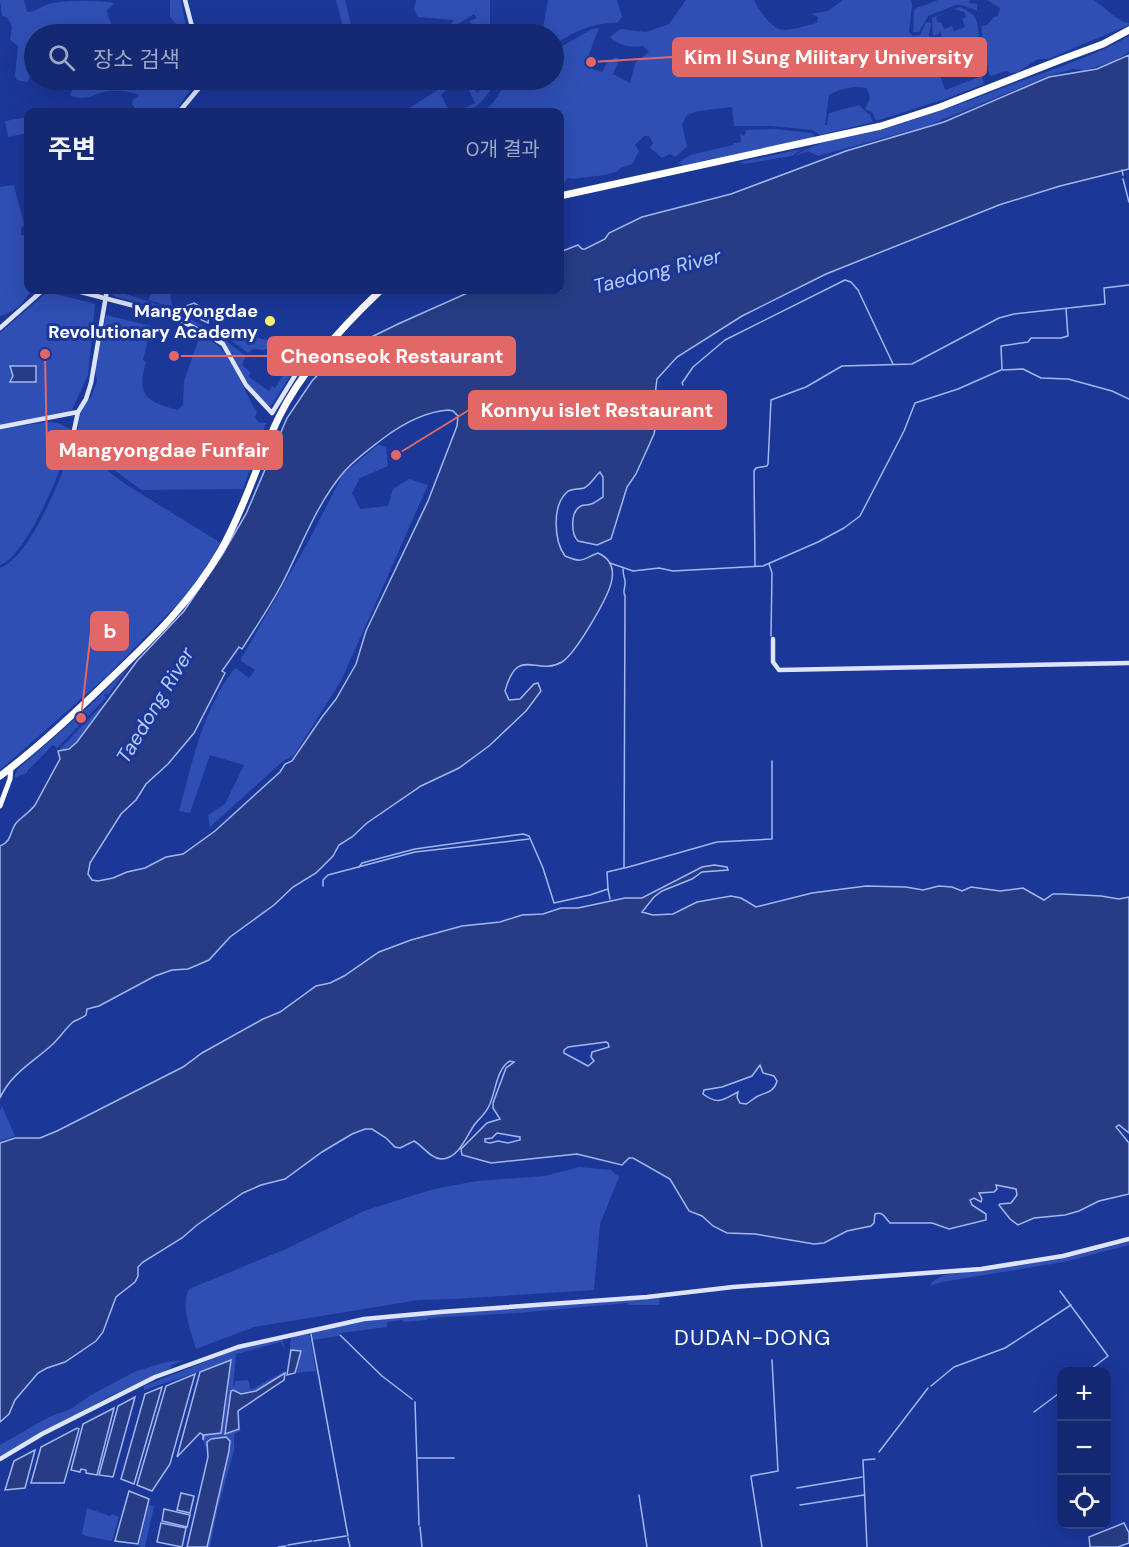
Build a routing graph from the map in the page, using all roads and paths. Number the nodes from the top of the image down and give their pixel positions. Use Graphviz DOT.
graph roads {
  1 [pos="185,0"];
  2 [pos="191,24"];
  3 [pos="1129,30"];
  4 [pos="197,90"];
  5 [pos="182,108"];
  6 [pos="564,195"];
  7 [pos="38,294"];
  8 [pos="90,294"];
  9 [pos="106,294"];
  10 [pos="377,294"];
  11 [pos="105,298"];
  12 [pos="0,328"];
  13 [pos="331,342"];
  14 [pos="78,412"];
  15 [pos="0,427"];
  16 [pos="70,449"];
  17 [pos="773,639"];
  18 [pos="1129,663"];
  19 [pos="11,768"];
  20 [pos="0,776"];
  21 [pos="0,806"];
  22 [pos="1129,1239"];
  23 [pos="0,1459"];
  1 -- 2 [label="street"];
  3 -- 6 [label="highway"];
  4 -- 5 [label="street"];
  7 -- 12 [label="street"];
  8 -- 11 [label="street"];
  9 -- 11 [label="street"];
  10 -- 13 [label="highway"];
  11 -- 13 [label="street"];
  11 -- 14 [label="street"];
  13 -- 19 [label="highway"];
  14 -- 15 [label="street"];
  14 -- 16 [label="street"];
  17 -- 18 [label="street"];
  19 -- 20 [label="highway"];
  19 -- 21 [label="main road"];
  22 -- 23 [label="street"];
}
